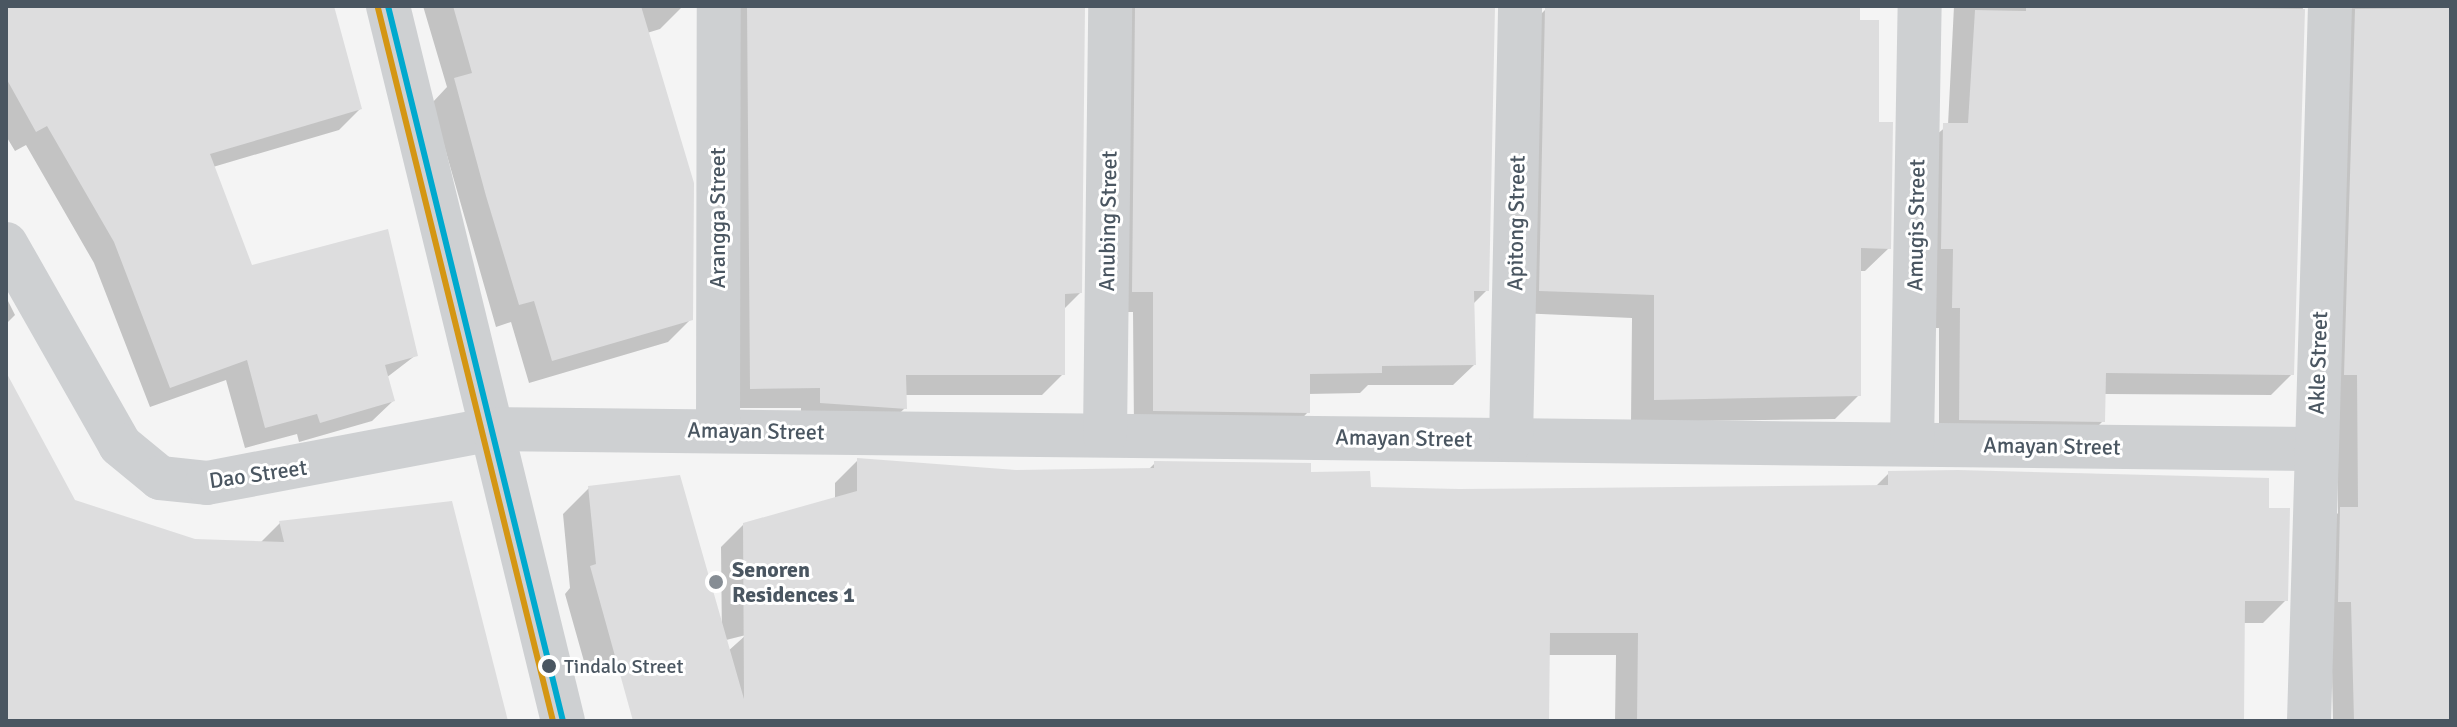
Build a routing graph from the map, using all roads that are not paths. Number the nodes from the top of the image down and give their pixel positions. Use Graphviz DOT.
graph roads {
  1 [pos="388,6"];
  2 [pos="719,6"];
  3 [pos="1110,6"];
  4 [pos="1520,6"];
  5 [pos="1920,6"];
  6 [pos="2330,6"];
  7 [pos="6,244"];
  8 [pos="492,429"];
  9 [pos="718,431"];
  10 [pos="1105,435"];
  11 [pos="1511,440"];
  12 [pos="1912,444"];
  13 [pos="2316,449"];
  14 [pos="563,721"];
  15 [pos="2309,721"];
  1 -- 8 [label="street"];
  2 -- 9 [label="street, Arangga Street"];
  3 -- 10 [label="street, Anubing Street"];
  4 -- 11 [label="street, Apitong Street"];
  5 -- 12 [label="street, Amugis Street"];
  6 -- 13 [label="street, Akle Street"];
  7 -- 8 [label="street, Dao Street"];
  8 -- 9 [label="street, Amayan Street"];
  8 -- 14 [label="street"];
  9 -- 10 [label="street, Amayan Street"];
  10 -- 11 [label="street, Amayan Street"];
  11 -- 12 [label="street, Amayan Street"];
  12 -- 13 [label="street, Amayan Street"];
  13 -- 15 [label="street, Akle Street"];
}
